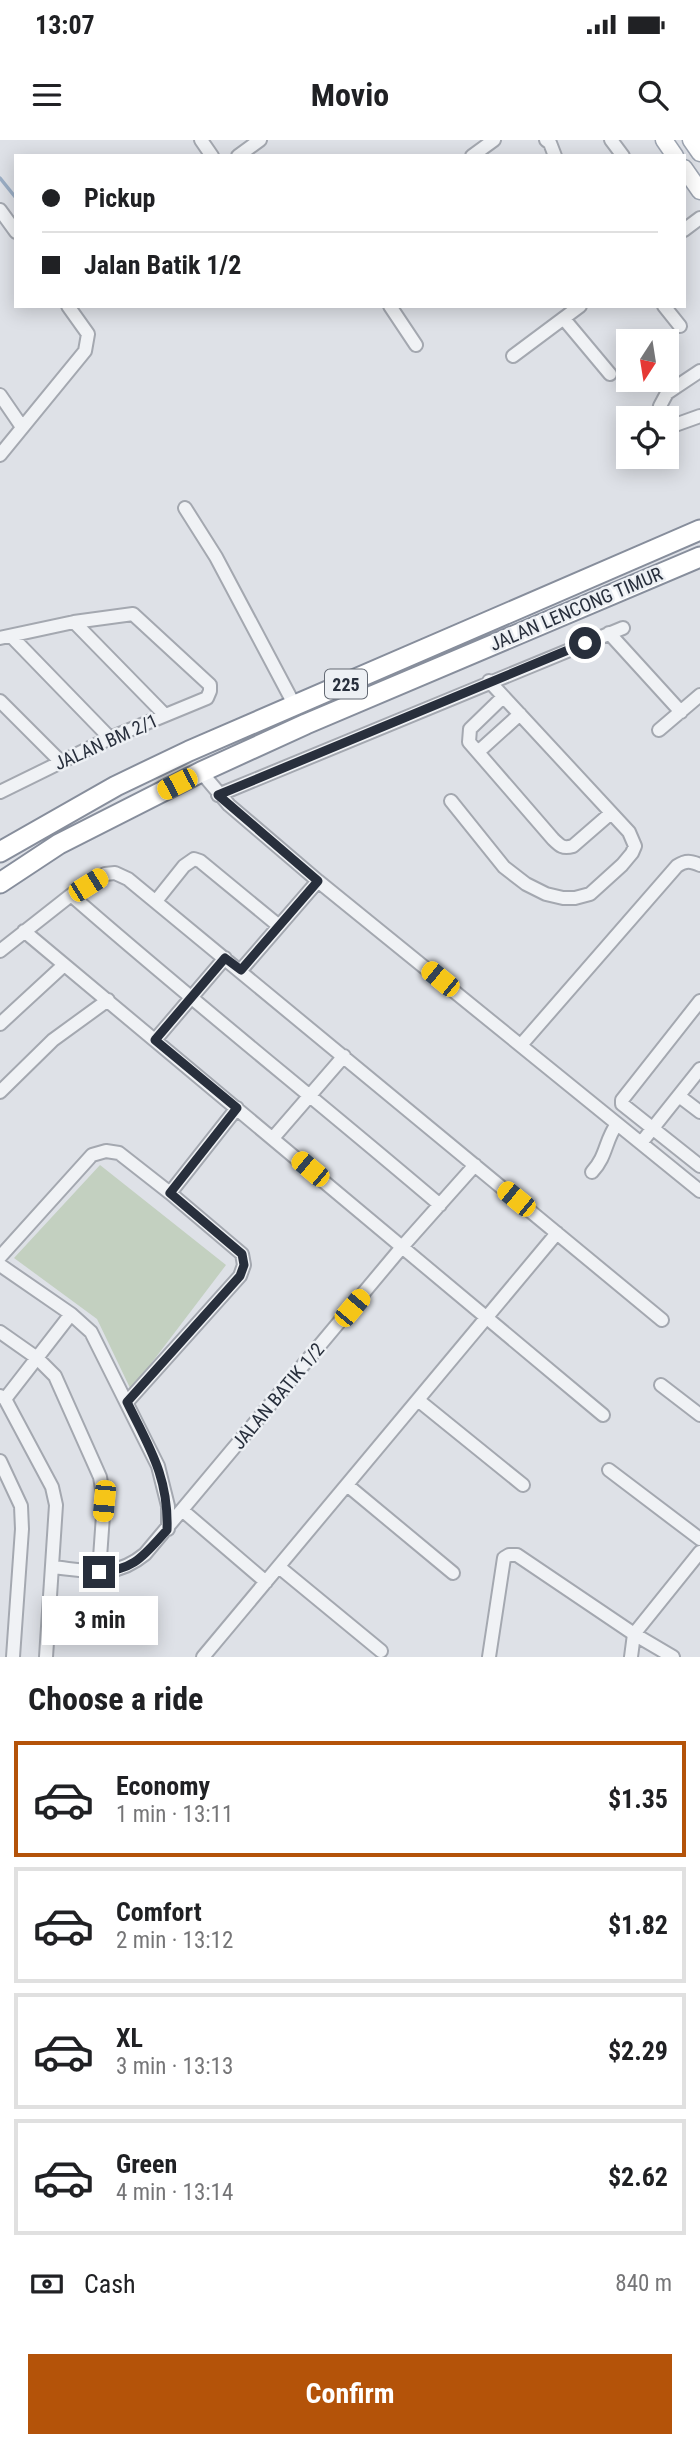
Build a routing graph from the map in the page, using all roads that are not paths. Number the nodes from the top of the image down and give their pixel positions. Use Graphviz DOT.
graph roads {
  1 [pos="260,140"];
  2 [pos="494,140"];
  3 [pos="691,140"];
  4 [pos="700,153"];
  5 [pos="241,154"];
  6 [pos="475,154"];
  7 [pos="686,171"];
  8 [pos="700,191"];
  9 [pos="0,210"];
  10 [pos="14,229"];
  11 [pos="69,308"];
  12 [pos="391,308"];
  13 [pos="578,308"];
  14 [pos="666,308"];
  15 [pos="564,319"];
  16 [pos="680,326"];
  17 [pos="415,345"];
  18 [pos="513,356"];
  19 [pos="700,371"];
  20 [pos="610,374"];
  21 [pos="0,395"];
  22 [pos="700,416"];
  23 [pos="22,427"];
  24 [pos="0,454"];
  25 [pos="184,508"];
  26 [pos="700,530"];
  27 [pos="700,557"];
  28 [pos="74,622"];
  29 [pos="623,628"];
  30 [pos="609,633"];
  31 [pos="6,637"];
  32 [pos="489,681"];
  33 [pos="700,695"];
  34 [pos="503,696"];
  35 [pos="0,701"];
  36 [pos="295,706"];
  37 [pos="681,712"];
  38 [pos="520,714"];
  39 [pos="165,715"];
  40 [pos="659,730"];
  41 [pos="110,737"];
  42 [pos="478,752"];
  43 [pos="61,762"];
  44 [pos="201,772"];
  45 [pos="2,787"];
  46 [pos="218,795"];
  47 [pos="451,801"];
  48 [pos="611,813"];
  49 [pos="0,852"];
  50 [pos="700,865"];
  51 [pos="318,881"];
  52 [pos="0,883"];
  53 [pos="71,895"];
  54 [pos="156,901"];
  55 [pos="279,926"];
  56 [pos="24,930"];
  57 [pos="0,951"];
  58 [pos="225,958"];
  59 [pos="64,965"];
  60 [pos="241,970"];
  61 [pos="191,999"];
  62 [pos="108,1000"];
  63 [pos="700,1001"];
  64 [pos="0,1024"];
  65 [pos="155,1040"];
  66 [pos="521,1045"];
  67 [pos="344,1055"];
  68 [pos="700,1069"];
  69 [pos="0,1092"];
  70 [pos="310,1094"];
  71 [pos="679,1096"];
  72 [pos="237,1108"];
  73 [pos="700,1112"];
  74 [pos="617,1124"];
  75 [pos="654,1128"];
  76 [pos="273,1138"];
  77 [pos="642,1143"];
  78 [pos="475,1166"];
  79 [pos="700,1166"];
  80 [pos="593,1172"];
  81 [pos="700,1191"];
  82 [pos="170,1193"];
  83 [pos="440,1205"];
  84 [pos="557,1233"];
  85 [pos="402,1247"];
  86 [pos="0,1257"];
  87 [pos="0,1265"];
  88 [pos="71,1314"];
  89 [pos="487,1317"];
  90 [pos="662,1320"];
  91 [pos="0,1332"];
  92 [pos="37,1358"];
  93 [pos="661,1385"];
  94 [pos="3,1397"];
  95 [pos="418,1400"];
  96 [pos="127,1402"];
  97 [pos="603,1415"];
  98 [pos="700,1415"];
  99 [pos="0,1461"];
  100 [pos="609,1470"];
  101 [pos="347,1485"];
  102 [pos="523,1486"];
  103 [pos="182,1510"];
  104 [pos="167,1530"];
  105 [pos="700,1539"];
  106 [pos="700,1552"];
  107 [pos="53,1567"];
  108 [pos="279,1567"];
  109 [pos="99,1572"];
  110 [pos="453,1573"];
  111 [pos="266,1582"];
  112 [pos="634,1634"];
  113 [pos="381,1651"];
  114 [pos="208,1655"];
  115 [pos="13,1657"];
  116 [pos="46,1657"];
  117 [pos="489,1657"];
  118 [pos="631,1657"];
  119 [pos="673,1657"];
  1 -- 5 [label="street"];
  2 -- 6 [label="street"];
  3 -- 4 [label="main road"];
  7 -- 8 [label="main road"];
  9 -- 10 [label="street"];
  11 -- 23 [label="street"];
  12 -- 17 [label="street"];
  13 -- 15 [label="street"];
  14 -- 16 [label="street"];
  15 -- 18 [label="street"];
  15 -- 20 [label="street"];
  19 -- 22 [label="street"];
  21 -- 23 [label="street"];
  23 -- 24 [label="street"];
  25 -- 36 [label="street"];
  26 -- 36 [label="highway, JALAN LENCONG TIMUR / 225"];
  27 -- 44 [label="highway, JALAN LENCONG TIMUR / 225"];
  28 -- 31 [label="street"];
  28 -- 39 [label="street"];
  28 -- 39 [label="street, JALAN BM 2/1"];
  29 -- 30 [label="street"];
  30 -- 32 [label="street"];
  30 -- 37 [label="street"];
  31 -- 41 [label="street"];
  32 -- 34 [label="street"];
  32 -- 46 [label="street"];
  33 -- 37 [label="street"];
  34 -- 38 [label="street"];
  34 -- 42 [label="street"];
  35 -- 43 [label="street"];
  36 -- 49 [label="highway, JALAN LENCONG TIMUR / 225"];
  37 -- 40 [label="street"];
  38 -- 42 [label="street"];
  38 -- 48 [label="street"];
  39 -- 41 [label="street, JALAN BM 2/1"];
  41 -- 43 [label="street, JALAN BM 2/1"];
  42 -- 48 [label="street"];
  43 -- 45 [label="street, JALAN BM 2/1"];
  44 -- 46 [label="street"];
  44 -- 52 [label="highway, JALAN LENCONG TIMUR / 225"];
  46 -- 51 [label="street"];
  47 -- 48 [label="street"];
  50 -- 66 [label="street"];
  51 -- 55 [label="street"];
  51 -- 66 [label="street"];
  53 -- 54 [label="street"];
  53 -- 56 [label="street"];
  53 -- 61 [label="street"];
  54 -- 55 [label="street"];
  54 -- 58 [label="street"];
  55 -- 60 [label="street"];
  56 -- 57 [label="street"];
  56 -- 59 [label="street"];
  58 -- 60 [label="street"];
  58 -- 61 [label="street"];
  59 -- 62 [label="street"];
  59 -- 64 [label="street"];
  60 -- 67 [label="street"];
  61 -- 65 [label="street"];
  61 -- 70 [label="street"];
  62 -- 65 [label="street"];
  62 -- 69 [label="street"];
  63 -- 75 [label="street"];
  65 -- 72 [label="street"];
  66 -- 74 [label="street"];
  67 -- 70 [label="street"];
  67 -- 78 [label="street"];
  68 -- 71 [label="street"];
  70 -- 76 [label="street"];
  70 -- 83 [label="street"];
  71 -- 73 [label="street"];
  71 -- 75 [label="street"];
  72 -- 76 [label="street"];
  72 -- 82 [label="street"];
  74 -- 77 [label="street"];
  74 -- 80 [label="street"];
  75 -- 77 [label="street"];
  75 -- 79 [label="street"];
  76 -- 85 [label="street"];
  77 -- 81 [label="street"];
  78 -- 83 [label="street, JALAN BATIK 1/2"];
  78 -- 84 [label="street"];
  82 -- 86 [label="street"];
  82 -- 96 [label="street"];
  83 -- 85 [label="street, JALAN BATIK 1/2"];
  84 -- 89 [label="street"];
  84 -- 90 [label="street"];
  85 -- 89 [label="street"];
  85 -- 103 [label="street, JALAN BATIK 1/2"];
  87 -- 88 [label="street"];
  88 -- 92 [label="street"];
  88 -- 96 [label="street"];
  89 -- 95 [label="street"];
  89 -- 97 [label="street"];
  91 -- 92 [label="street"];
  92 -- 94 [label="street"];
  92 -- 109 [label="street"];
  93 -- 98 [label="street"];
  94 -- 107 [label="street"];
  95 -- 101 [label="street"];
  95 -- 102 [label="street"];
  96 -- 104 [label="street"];
  99 -- 115 [label="street"];
  100 -- 105 [label="street"];
  101 -- 108 [label="street"];
  101 -- 110 [label="street"];
  103 -- 104 [label="street, JALAN BATIK 1/2"];
  103 -- 111 [label="street"];
  104 -- 109 [label="street, JALAN BATIK 1/2"];
  106 -- 112 [label="street"];
  107 -- 109 [label="street, JALAN BATIK 1/2"];
  107 -- 116 [label="street"];
  108 -- 111 [label="street"];
  108 -- 113 [label="street"];
  111 -- 114 [label="street"];
  112 -- 117 [label="street"];
  112 -- 118 [label="street"];
  112 -- 119 [label="street"];
}
